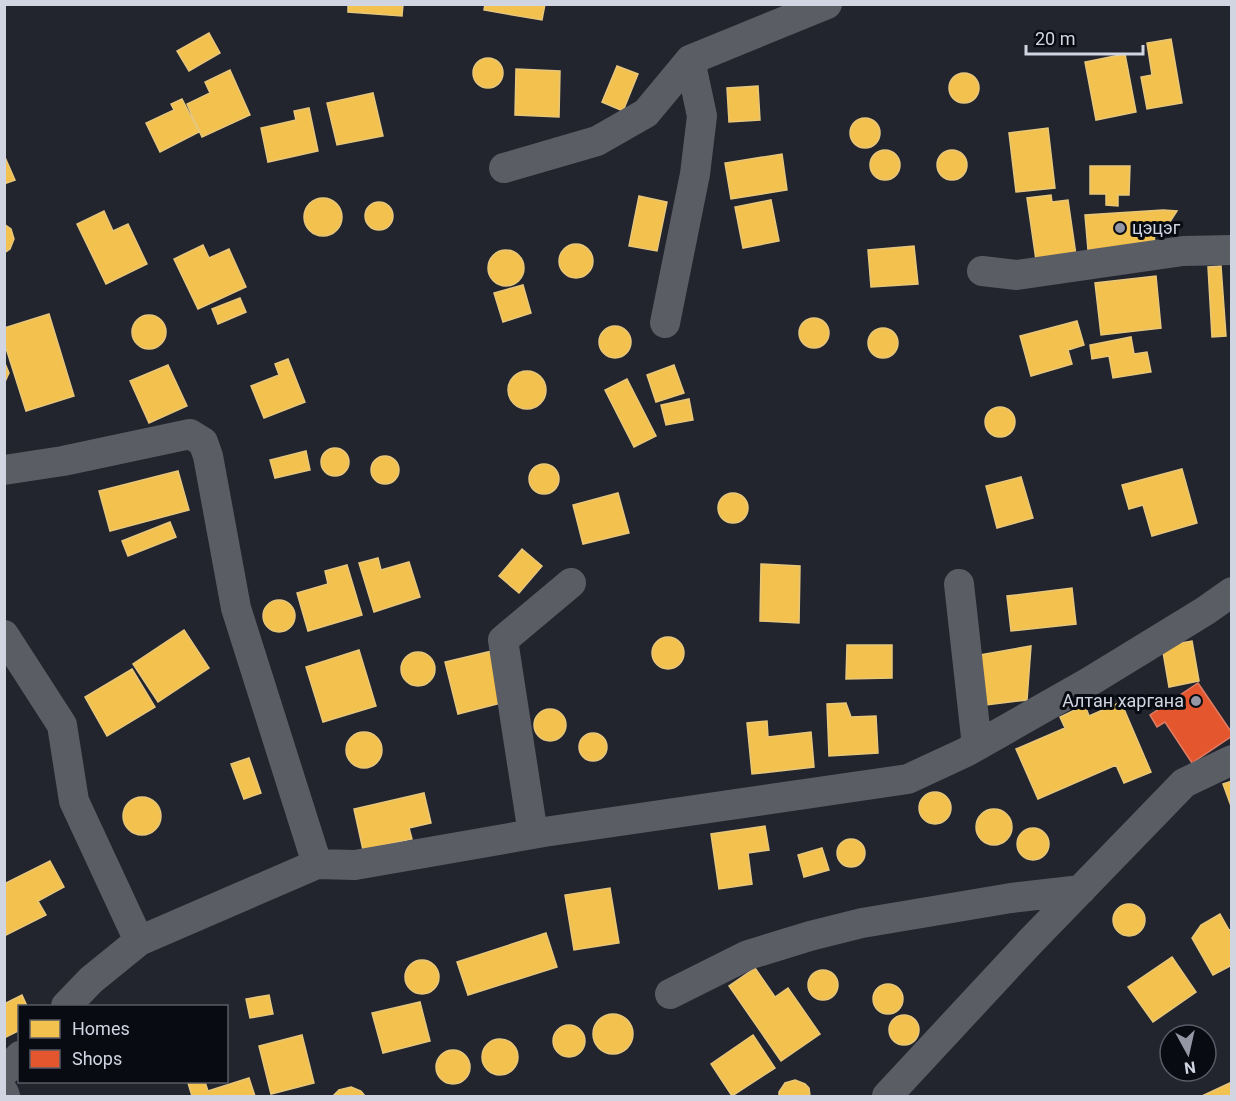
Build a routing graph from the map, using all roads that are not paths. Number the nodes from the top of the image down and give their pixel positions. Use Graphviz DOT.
graph roads {
  1 [pos="827,4"];
  2 [pos="690,60"];
  3 [pos="504,168"];
  4 [pos="1232,250"];
  5 [pos="982,271"];
  6 [pos="665,323"];
  7 [pos="4,470"];
  8 [pos="572,583"];
  9 [pos="959,584"];
  10 [pos="1232,592"];
  11 [pos="4,636"];
  12 [pos="977,746"];
  13 [pos="1232,760"];
  14 [pos="533,834"];
  15 [pos="317,864"];
  16 [pos="1080,890"];
  17 [pos="139,941"];
  18 [pos="670,994"];
  19 [pos="67,1005"];
  20 [pos="18,1058"];
  21 [pos="4,1072"];
  22 [pos="887,1096"];
  1 -- 2 [label="street"];
  2 -- 3 [label="street"];
  2 -- 6 [label="street"];
  4 -- 5 [label="street"];
  7 -- 15 [label="street"];
  8 -- 14 [label="street"];
  9 -- 12 [label="street"];
  10 -- 12 [label="street"];
  11 -- 17 [label="street"];
  12 -- 14 [label="street"];
  13 -- 16 [label="street"];
  14 -- 15 [label="street"];
  15 -- 17 [label="street"];
  16 -- 18 [label="street"];
  16 -- 22 [label="street"];
  17 -- 19 [label="street"];
  20 -- 21 [label="street"];
}
